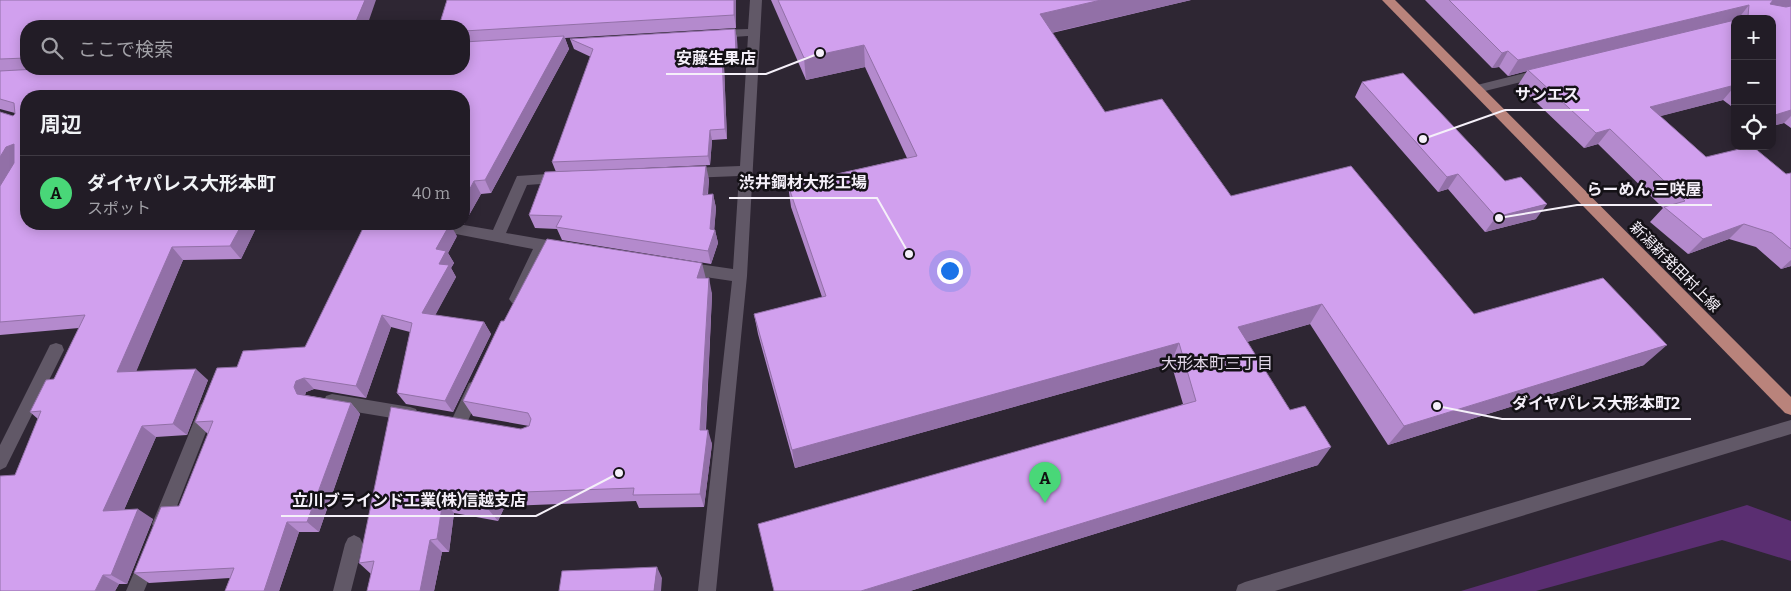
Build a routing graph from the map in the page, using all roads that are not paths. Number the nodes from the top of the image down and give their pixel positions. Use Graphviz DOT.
graph roads {
  1 [pos="756,0"];
  2 [pos="1388,0"];
  3 [pos="754,32"];
  4 [pos="706,35"];
  5 [pos="1553,70"];
  6 [pos="1477,89"];
  7 [pos="746,171"];
  8 [pos="678,174"];
  9 [pos="580,178"];
  10 [pos="461,230"];
  11 [pos="497,237"];
  12 [pos="542,246"];
  13 [pos="580,252"];
  14 [pos="674,266"];
  15 [pos="740,276"];
  16 [pos="509,316"];
  17 [pos="56,350"];
  18 [pos="480,378"];
  19 [pos="212,398"];
  20 [pos="314,398"];
  21 [pos="1791,408"];
  22 [pos="459,422"];
  23 [pos="476,426"];
  24 [pos="1791,427"];
  25 [pos="0,462"];
  26 [pos="354,544"];
  27 [pos="135,591"];
  28 [pos="342,591"];
  29 [pos="707,591"];
  30 [pos="1245,591"];
  1 -- 3 [label="street"];
  2 -- 6 [label="main road, 新潟新発田村上線"];
  3 -- 4 [label="street"];
  3 -- 7 [label="street"];
  5 -- 6 [label="street"];
  6 -- 21 [label="main road, 新潟新発田村上線"];
  7 -- 8 [label="street"];
  7 -- 15 [label="street"];
  9 -- 11 [label="street"];
  10 -- 11 [label="street"];
  11 -- 12 [label="street"];
  12 -- 13 [label="street"];
  12 -- 16 [label="street"];
  14 -- 15 [label="street"];
  15 -- 29 [label="street"];
  17 -- 25 [label="street"];
  18 -- 22 [label="street"];
  19 -- 27 [label="street"];
  20 -- 22 [label="street"];
  22 -- 23 [label="street"];
  24 -- 30 [label="street"];
  26 -- 28 [label="street"];
}
